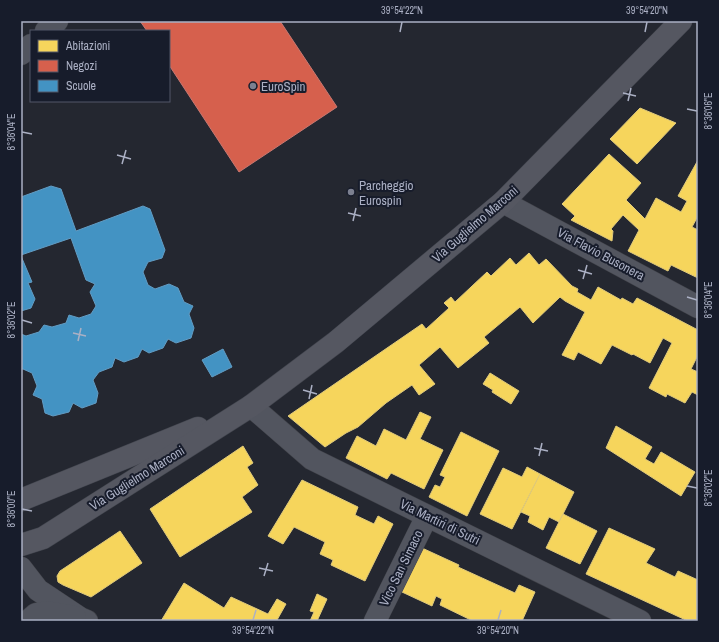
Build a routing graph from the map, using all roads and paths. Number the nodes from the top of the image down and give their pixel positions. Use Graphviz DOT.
graph roads {
  1 [pos="57,21"];
  2 [pos="681,21"];
  3 [pos="47,30"];
  4 [pos="30,46"];
  5 [pos="21,54"];
  6 [pos="503,202"];
  7 [pos="698,306"];
  8 [pos="251,406"];
  9 [pos="21,500"];
  10 [pos="427,516"];
  11 [pos="21,545"];
  12 [pos="21,568"];
  13 [pos="84,619"];
  14 [pos="28,621"];
  15 [pos="375,621"];
  16 [pos="640,621"];
  1 -- 3 [label="street"];
  2 -- 6 [label="main road, Via Guglielmo Marconi"];
  4 -- 5 [label="street"];
  6 -- 7 [label="street, Via Flavio Busonera"];
  6 -- 8 [label="main road, Via Guglielmo Marconi"];
  8 -- 9 [label="main road, Via Guglielmo Marconi"];
  8 -- 10 [label="street, Via Martiri di Sutri"];
  8 -- 11 [label="main road, Via Guglielmo Marconi"];
  10 -- 15 [label="street, Vico San Simaco"];
  10 -- 16 [label="street, Via Martiri di Sutri"];
  12 -- 13 [label="street"];
  13 -- 14 [label="street"];
}
